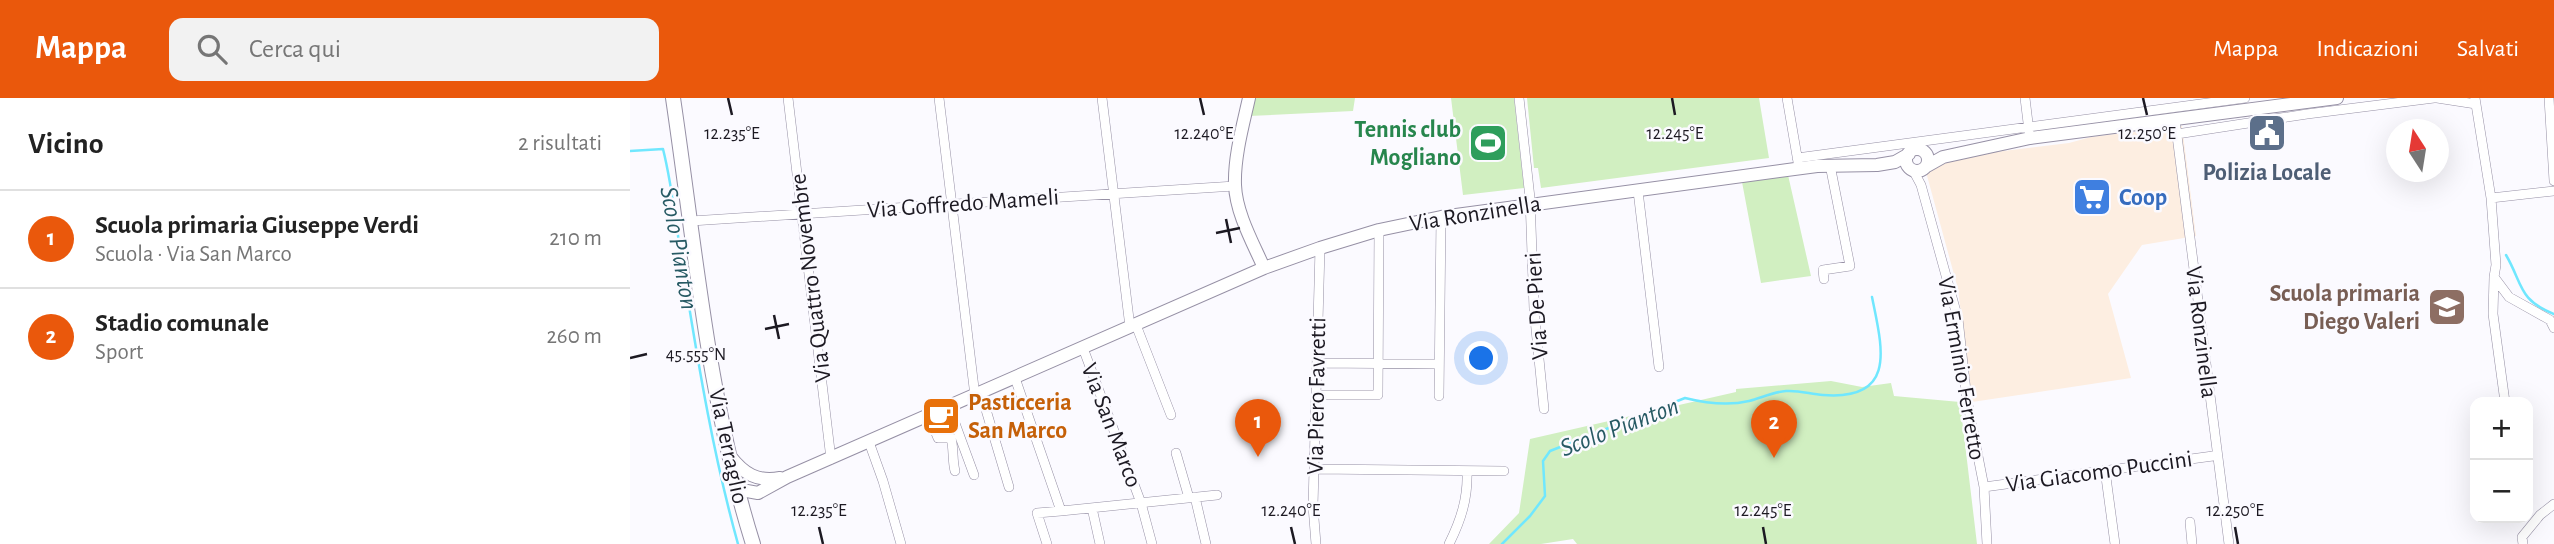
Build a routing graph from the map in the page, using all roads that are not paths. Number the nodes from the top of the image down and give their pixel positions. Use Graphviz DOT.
graph roads {
  1 [pos="673,98"];
  2 [pos="788,98"];
  3 [pos="939,98"];
  4 [pos="1102,98"];
  5 [pos="1249,98"];
  6 [pos="1519,98"];
  7 [pos="1787,98"];
  8 [pos="2025,98"];
  9 [pos="2245,98"];
  10 [pos="2337,98"];
  11 [pos="2435,98"];
  12 [pos="2549,98"];
  13 [pos="2312,100"];
  14 [pos="2475,101"];
  15 [pos="2175,120"];
  16 [pos="2029,132"];
  17 [pos="2177,134"];
  18 [pos="1950,156"];
  19 [pos="1798,163"];
  20 [pos="1830,165"];
  21 [pos="1916,165"];
  22 [pos="2554,181"];
  23 [pos="1235,186"];
  24 [pos="1638,191"];
  25 [pos="2554,191"];
  26 [pos="1113,193"];
  27 [pos="2491,198"];
  28 [pos="951,204"];
  29 [pos="1530,204"];
  30 [pos="803,213"];
  31 [pos="1441,216"];
  32 [pos="691,221"];
  33 [pos="1379,230"];
  34 [pos="1320,248"];
  35 [pos="1264,268"];
  36 [pos="2494,277"];
  37 [pos="1824,279"];
  38 [pos="1133,326"];
  39 [pos="2554,328"];
  40 [pos="1083,348"];
  41 [pos="1317,363"];
  42 [pos="1378,363"];
  43 [pos="1439,365"];
  44 [pos="1658,367"];
  45 [pos="1015,378"];
  46 [pos="978,394"];
  47 [pos="1316,395"];
  48 [pos="1439,396"];
  49 [pos="2504,397"];
  50 [pos="949,407"];
  51 [pos="1544,408"];
  52 [pos="1171,415"];
  53 [pos="929,416"];
  54 [pos="869,442"];
  55 [pos="728,453"];
  56 [pos="1176,453"];
  57 [pos="2213,456"];
  58 [pos="831,459"];
  59 [pos="1315,469"];
  60 [pos="2105,470"];
  61 [pos="955,471"];
  62 [pos="1504,471"];
  63 [pos="1467,472"];
  64 [pos="974,475"];
  65 [pos="788,477"];
  66 [pos="754,478"];
  67 [pos="1009,487"];
  68 [pos="1984,487"];
  69 [pos="736,489"];
  70 [pos="758,493"];
  71 [pos="1217,495"];
  72 [pos="1192,498"];
  73 [pos="1141,503"];
  74 [pos="2554,504"];
  75 [pos="1092,508"];
  76 [pos="1061,511"];
  77 [pos="2190,523"];
  78 [pos="747,526"];
  79 [pos="753,544"];
  80 [pos="901,544"];
  81 [pos="1047,544"];
  82 [pos="1100,544"];
  83 [pos="1152,544"];
  84 [pos="1206,544"];
  85 [pos="1316,544"];
  86 [pos="1449,544"];
  87 [pos="1987,544"];
  88 [pos="2115,544"];
  89 [pos="2192,544"];
  90 [pos="2229,544"];
  91 [pos="2523,544"];
  1 -- 32 [label="main road, Via Terraglio"];
  2 -- 30 [label="street, Via Quattro Novembre"];
  3 -- 28 [label="street"];
  4 -- 26 [label="street"];
  5 -- 23 [label="street"];
  6 -- 29 [label="street, Via De Pieri"];
  7 -- 19 [label="street"];
  8 -- 16 [label="street"];
  9 -- 16 [label="street, Via Ronzinella"];
  10 -- 13 [label="street, Via Ronzinella"];
  11 -- 14 [label="street"];
  11 -- 17 [label="street"];
  12 -- 22 [label="street"];
  13 -- 15 [label="street, Via Ronzinella"];
  14 -- 27 [label="street"];
  15 -- 16 [label="street, Via Ronzinella"];
  15 -- 17 [label="street, Via Ronzinella"];
  16 -- 18 [label="street, Via Ronzinella"];
  16 -- 19 [label="street, Via Ronzinella"];
  17 -- 90 [label="street, Via Ronzinella"];
  18 -- 21 [label="street, Via Ronzinella"];
  18 -- 21 [label="street, Via Ronzinella"];
  19 -- 20 [label="street, Via Ronzinella"];
  19 -- 24 [label="street, Via Ronzinella"];
  20 -- 21 [label="street, Via Ronzinella"];
  20 -- 37 [label="street"];
  21 -- 68 [label="street, Via Erminio Ferretto"];
  23 -- 26 [label="street, Via Goffredo Mameli"];
  23 -- 35 [label="street"];
  24 -- 29 [label="street, Via Ronzinella"];
  24 -- 44 [label="street"];
  25 -- 27 [label="street"];
  26 -- 28 [label="street, Via Goffredo Mameli"];
  26 -- 38 [label="street"];
  27 -- 36 [label="street"];
  28 -- 30 [label="street, Via Goffredo Mameli"];
  28 -- 46 [label="street"];
  29 -- 31 [label="street, Via Ronzinella"];
  29 -- 51 [label="street, Via De Pieri"];
  30 -- 32 [label="street, Via Goffredo Mameli"];
  30 -- 58 [label="street, Via Quattro Novembre"];
  31 -- 33 [label="street, Via Ronzinella"];
  31 -- 43 [label="street"];
  32 -- 55 [label="main road, Via Terraglio"];
  33 -- 34 [label="street, Via Ronzinella"];
  33 -- 42 [label="street"];
  34 -- 35 [label="street, Via Ronzinella"];
  34 -- 41 [label="street, Via Piero Favretti"];
  35 -- 38 [label="street, Via Ronzinella"];
  36 -- 39 [label="street"];
  36 -- 49 [label="street"];
  38 -- 40 [label="street, Via Ronzinella"];
  38 -- 52 [label="street"];
  40 -- 45 [label="street, Via Ronzinella"];
  40 -- 73 [label="street, Via San Marco"];
  41 -- 42 [label="street"];
  41 -- 47 [label="street, Via Piero Favretti"];
  42 -- 43 [label="street"];
  42 -- 47 [label="street"];
  43 -- 48 [label="street"];
  45 -- 46 [label="street, Via Ronzinella"];
  45 -- 76 [label="street"];
  46 -- 50 [label="street, Via Ronzinella"];
  46 -- 67 [label="street"];
  47 -- 59 [label="street, Via Piero Favretti"];
  50 -- 53 [label="street, Via Ronzinella"];
  50 -- 64 [label="street"];
  53 -- 54 [label="street, Via Ronzinella"];
  53 -- 61 [label="street"];
  54 -- 58 [label="street, Via Ronzinella"];
  54 -- 80 [label="street"];
  55 -- 66 [label="street"];
  55 -- 69 [label="main road, Via Terraglio"];
  56 -- 72 [label="street, Via San Marco"];
  57 -- 60 [label="street, Via Giacomo Puccini"];
  58 -- 65 [label="street, Via Ronzinella"];
  59 -- 63 [label="street"];
  59 -- 85 [label="street, Via Piero Favretti"];
  60 -- 68 [label="street, Via Giacomo Puccini"];
  60 -- 88 [label="street"];
  62 -- 63 [label="street"];
  63 -- 86 [label="street"];
  65 -- 66 [label="street, Via Ronzinella"];
  65 -- 70 [label="street, Via Ronzinella"];
  66 -- 69 [label="street, Via Ronzinella"];
  68 -- 87 [label="street, Via Erminio Ferretto"];
  69 -- 70 [label="street"];
  69 -- 78 [label="main road, Via Terraglio"];
  70 -- 78 [label="street"];
  71 -- 72 [label="street, Via San Marco"];
  72 -- 73 [label="street, Via San Marco"];
  72 -- 84 [label="street, Via San Marco"];
  73 -- 75 [label="street"];
  73 -- 83 [label="street, Via San Marco"];
  74 -- 91 [label="street"];
  75 -- 76 [label="street"];
  75 -- 82 [label="street"];
  76 -- 81 [label="street"];
  77 -- 89 [label="street"];
  78 -- 79 [label="main road, Via Terraglio"];
}
